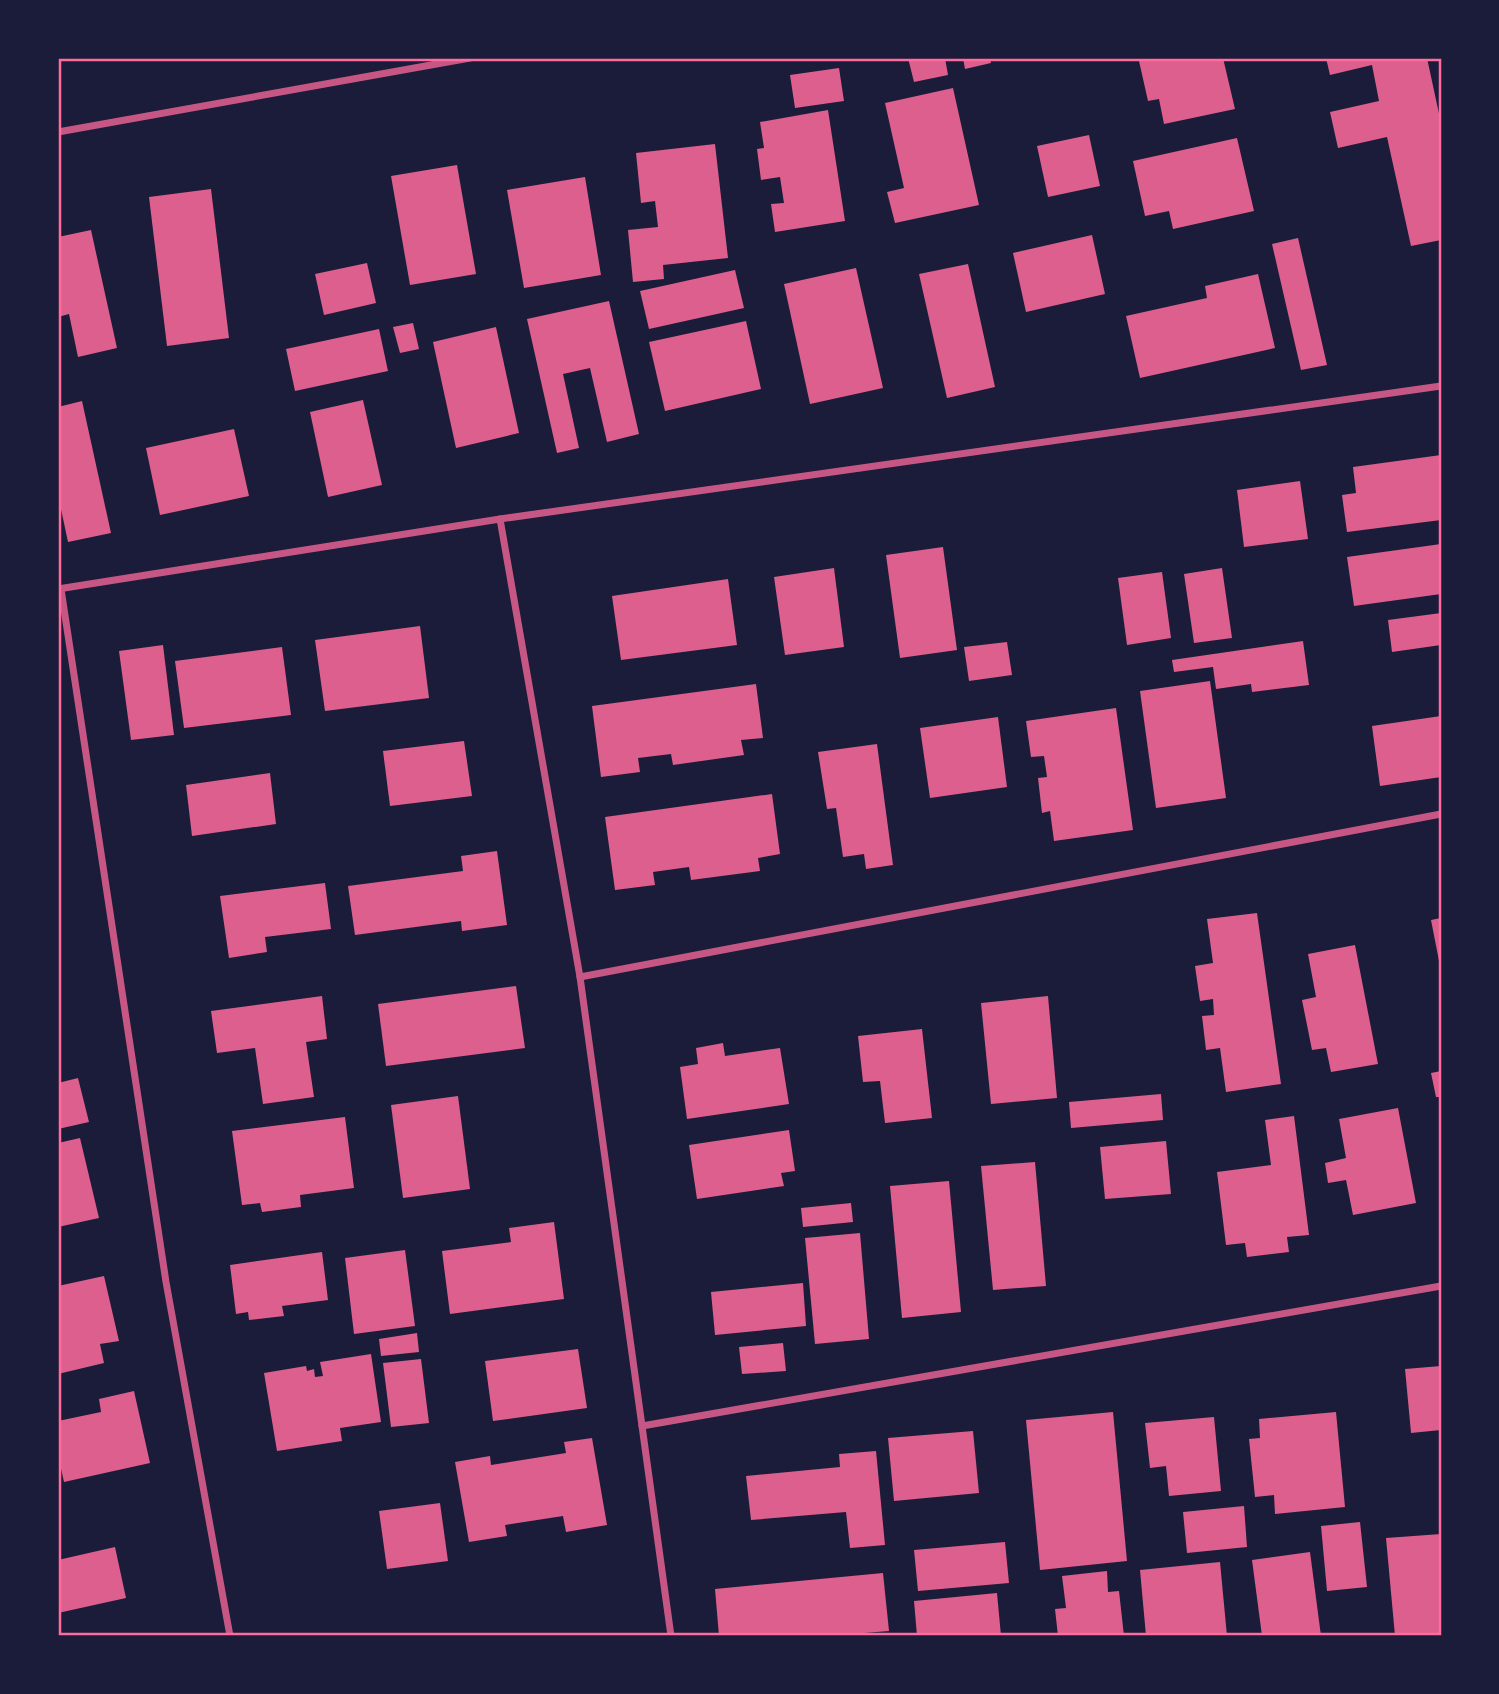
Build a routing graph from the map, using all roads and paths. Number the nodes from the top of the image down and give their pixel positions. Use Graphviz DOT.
graph roads {
  1 [pos="470,58"];
  2 [pos="449,59"];
  3 [pos="58,132"];
  4 [pos="1441,386"];
  5 [pos="500,519"];
  6 [pos="59,589"];
  7 [pos="1441,814"];
  8 [pos="580,977"];
  9 [pos="1441,1286"];
  10 [pos="642,1426"];
  11 [pos="230,1636"];
  12 [pos="671,1636"];
  1 -- 2 [label="street"];
  2 -- 3 [label="street"];
  4 -- 5 [label="street"];
  5 -- 6 [label="street"];
  5 -- 8 [label="street"];
  6 -- 11 [label="street"];
  7 -- 8 [label="street"];
  8 -- 10 [label="street"];
  9 -- 10 [label="street"];
  10 -- 12 [label="street"];
}
